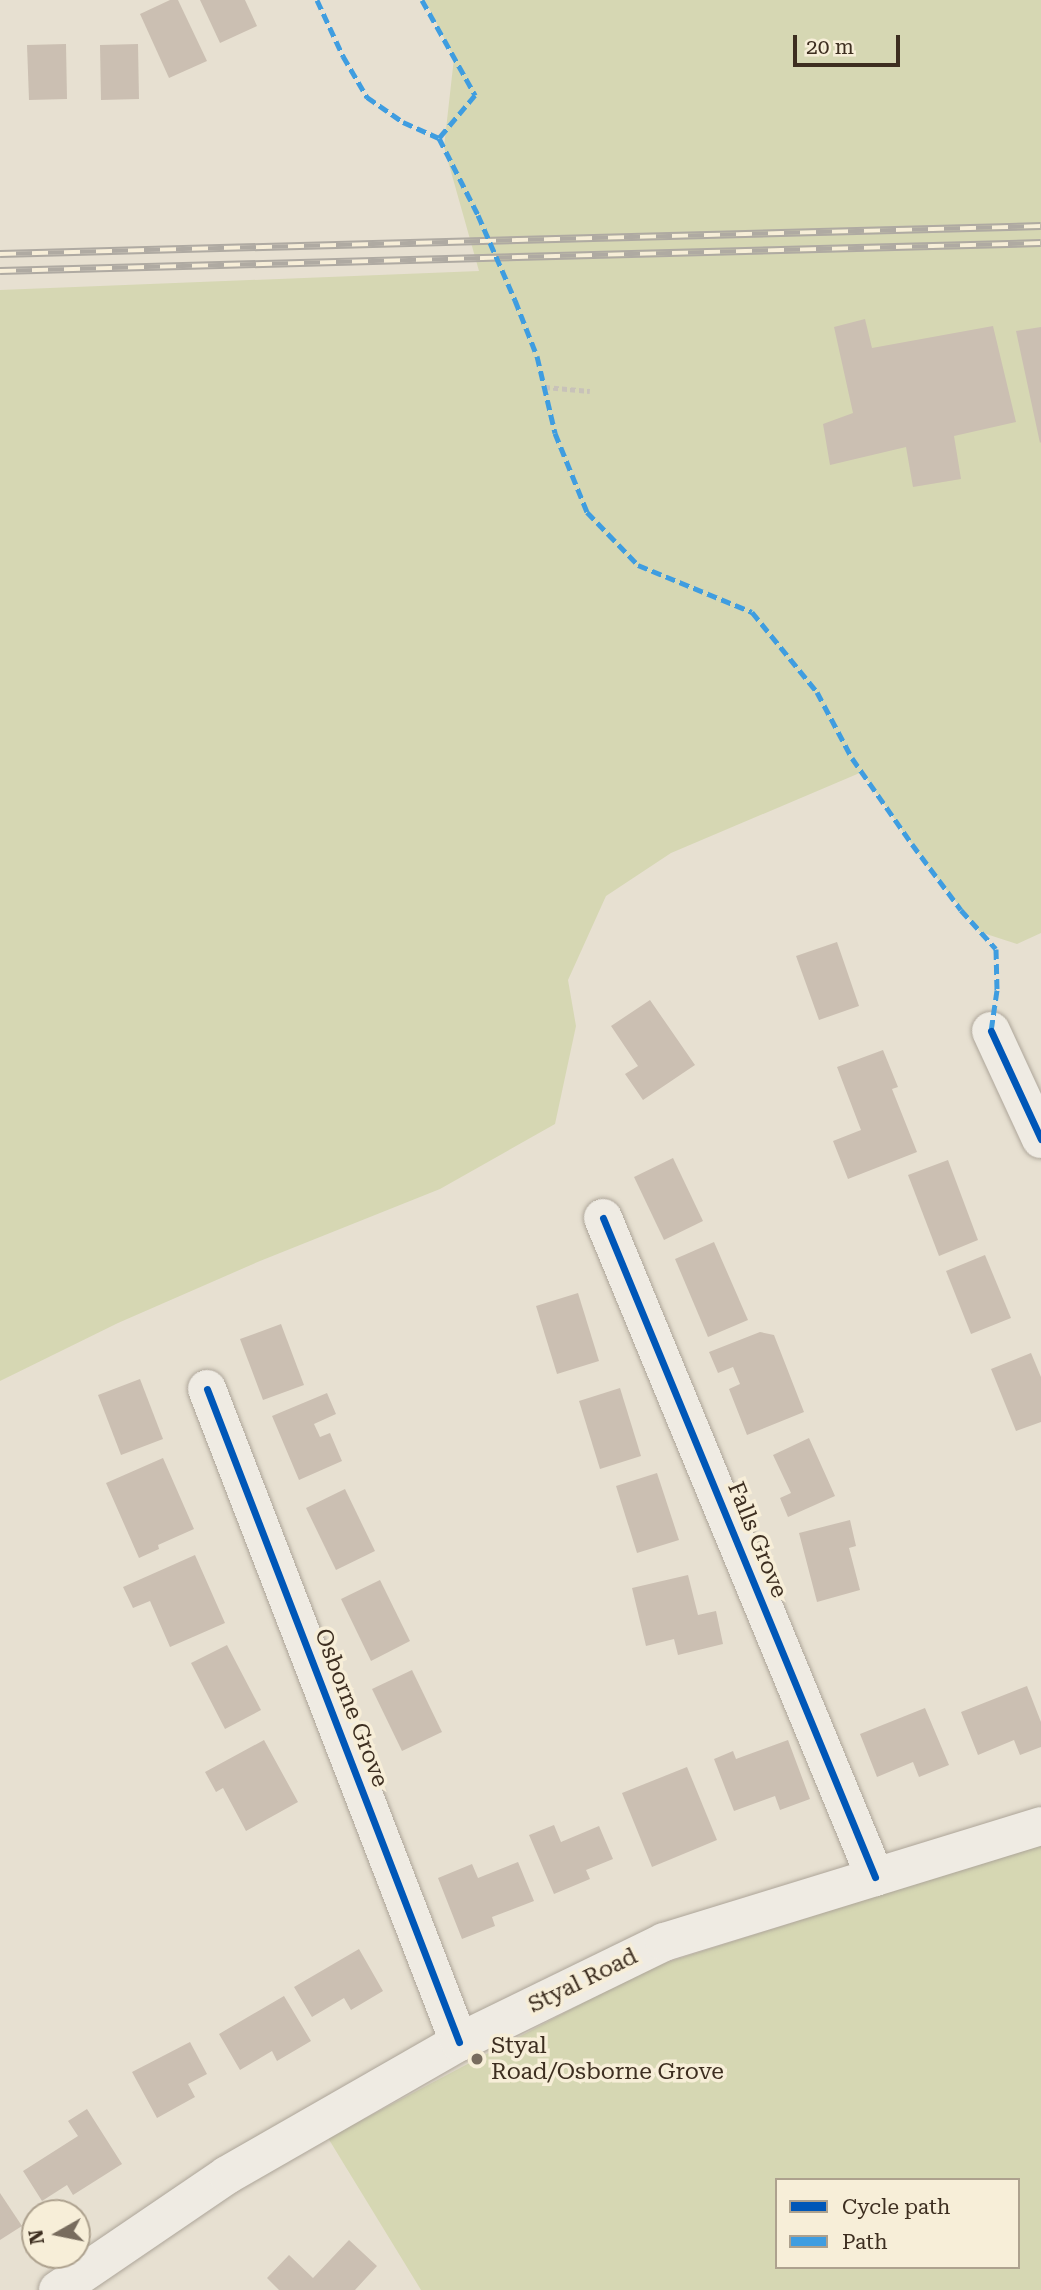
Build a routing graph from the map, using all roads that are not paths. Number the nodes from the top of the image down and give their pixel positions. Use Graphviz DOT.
graph roads {
  1 [pos="991,1031"];
  2 [pos="1041,1139"];
  3 [pos="603,1218"];
  4 [pos="207,1389"];
  5 [pos="1041,1826"];
  6 [pos="875,1877"];
  7 [pos="459,2042"];
  8 [pos="58,2290"];
  1 -- 2 [label="street"];
  3 -- 6 [label="street, Falls Grove"];
  4 -- 7 [label="street, Osborne Grove"];
  5 -- 6 [label="street, Styal Road"];
  6 -- 7 [label="street, Styal Road"];
  7 -- 8 [label="street, Styal Road"];
}
